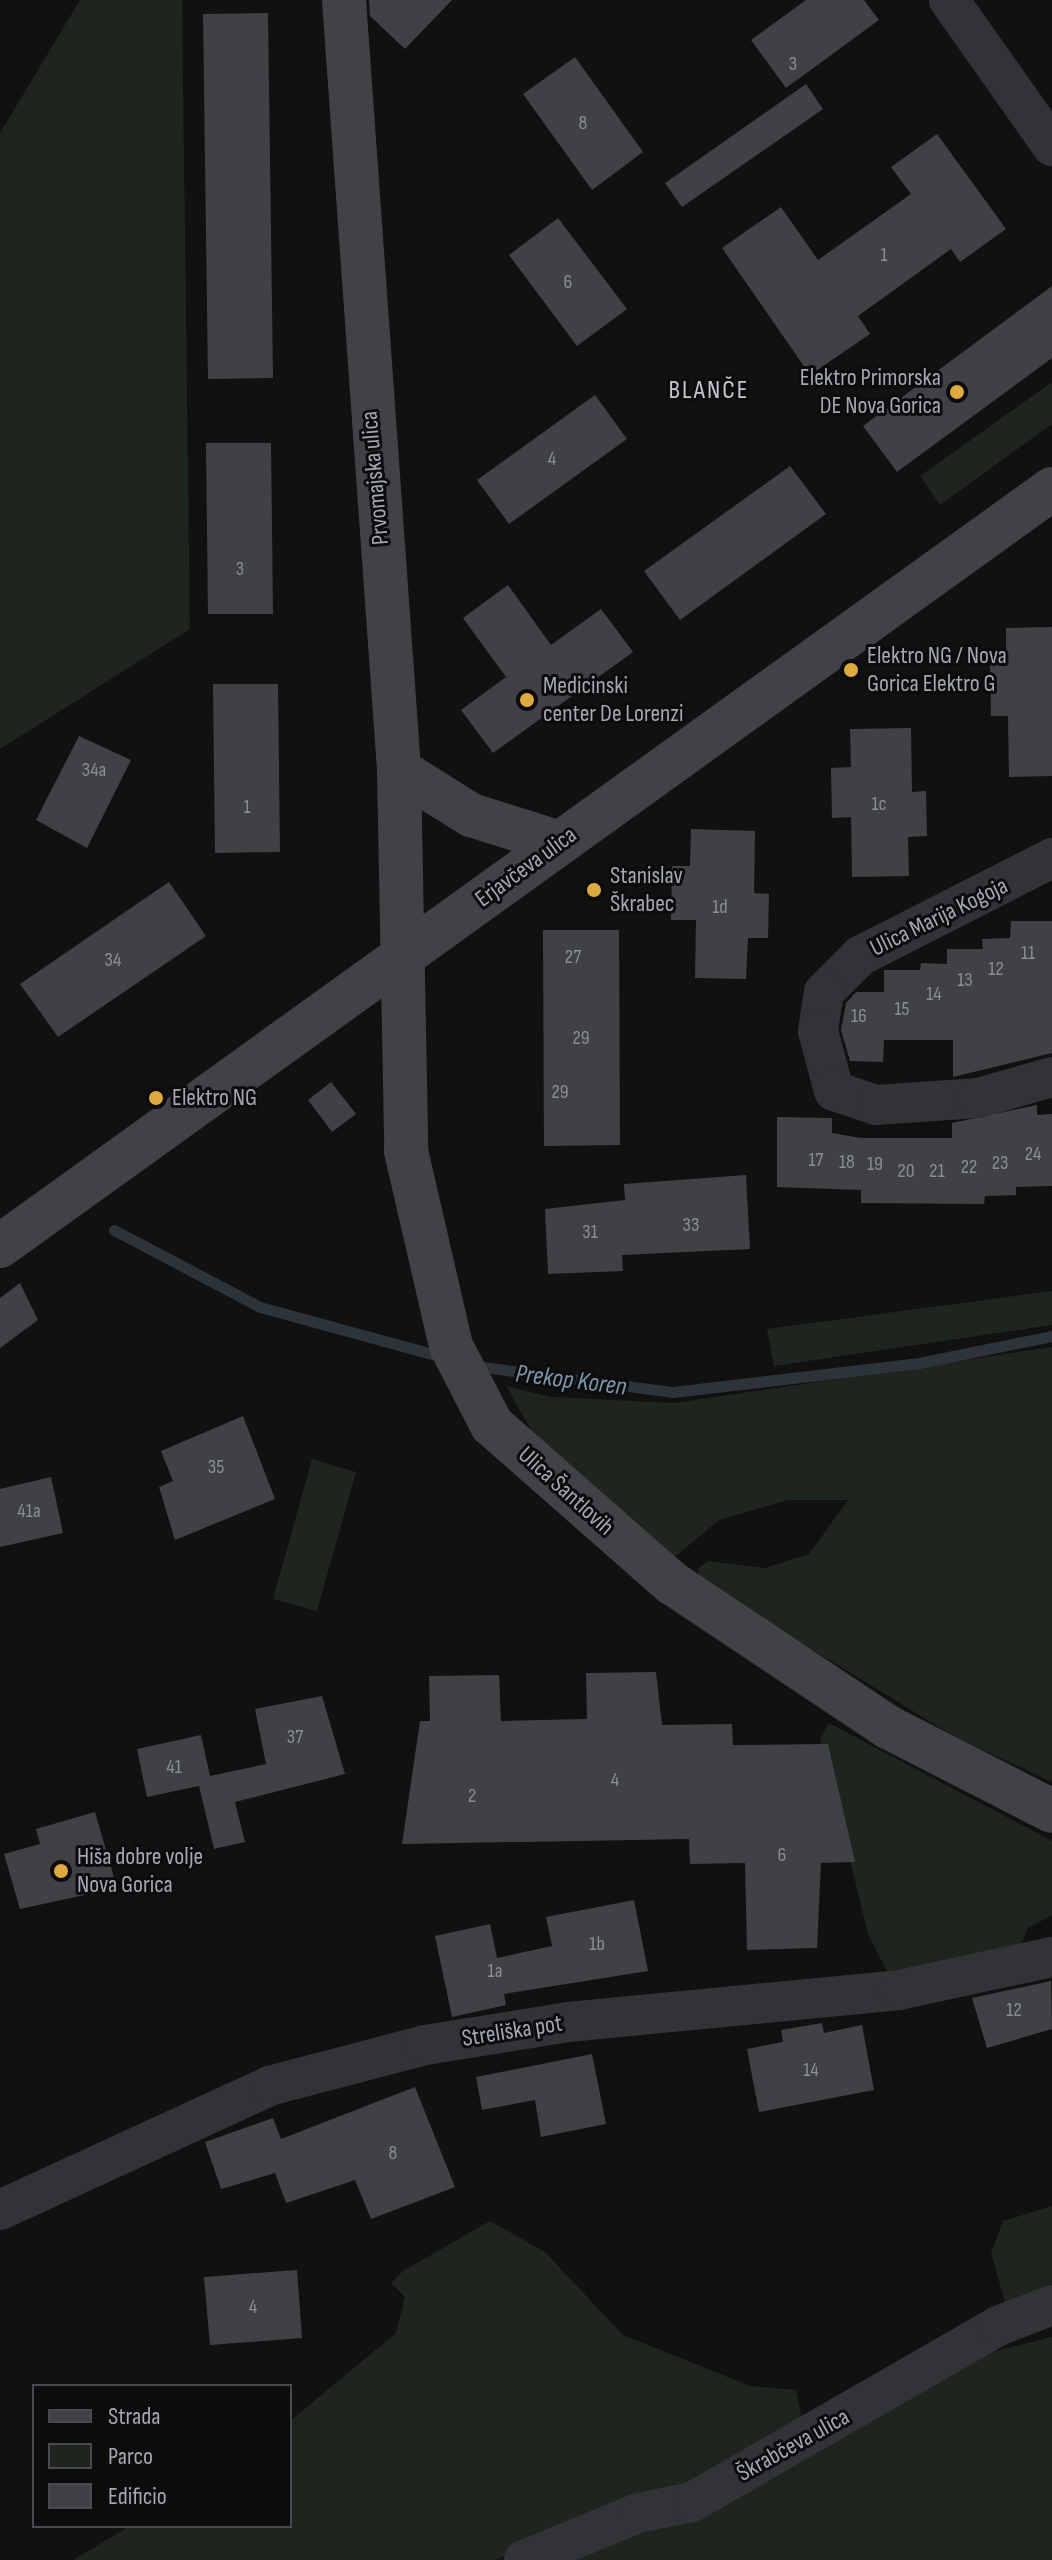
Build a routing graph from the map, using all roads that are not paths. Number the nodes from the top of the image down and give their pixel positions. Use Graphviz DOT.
graph roads {
  1 [pos="344,0"];
  2 [pos="949,0"];
  3 [pos="1052,146"];
  4 [pos="1052,489"];
  5 [pos="399,770"];
  6 [pos="560,843"];
  7 [pos="1052,858"];
  8 [pos="400,955"];
  9 [pos="1052,1077"];
  10 [pos="0,1246"];
  11 [pos="1052,1811"];
  12 [pos="1052,1957"];
  13 [pos="0,2210"];
  14 [pos="1052,2305"];
  15 [pos="524,2560"];
  1 -- 5 [label="street, Prvomajska ulica"];
  2 -- 3 [label="street"];
  4 -- 6 [label="street, Erjavčeva ulica"];
  5 -- 6 [label="street"];
  5 -- 8 [label="street, Prvomajska ulica"];
  6 -- 8 [label="street, Erjavčeva ulica"];
  7 -- 9 [label="street, Ulica Marija Kogoja"];
  8 -- 10 [label="street, Erjavčeva ulica"];
  8 -- 11 [label="street, Ulica Šantlovih"];
  12 -- 13 [label="street, Streliška pot"];
  14 -- 15 [label="street, Škrabčeva ulica"];
}
